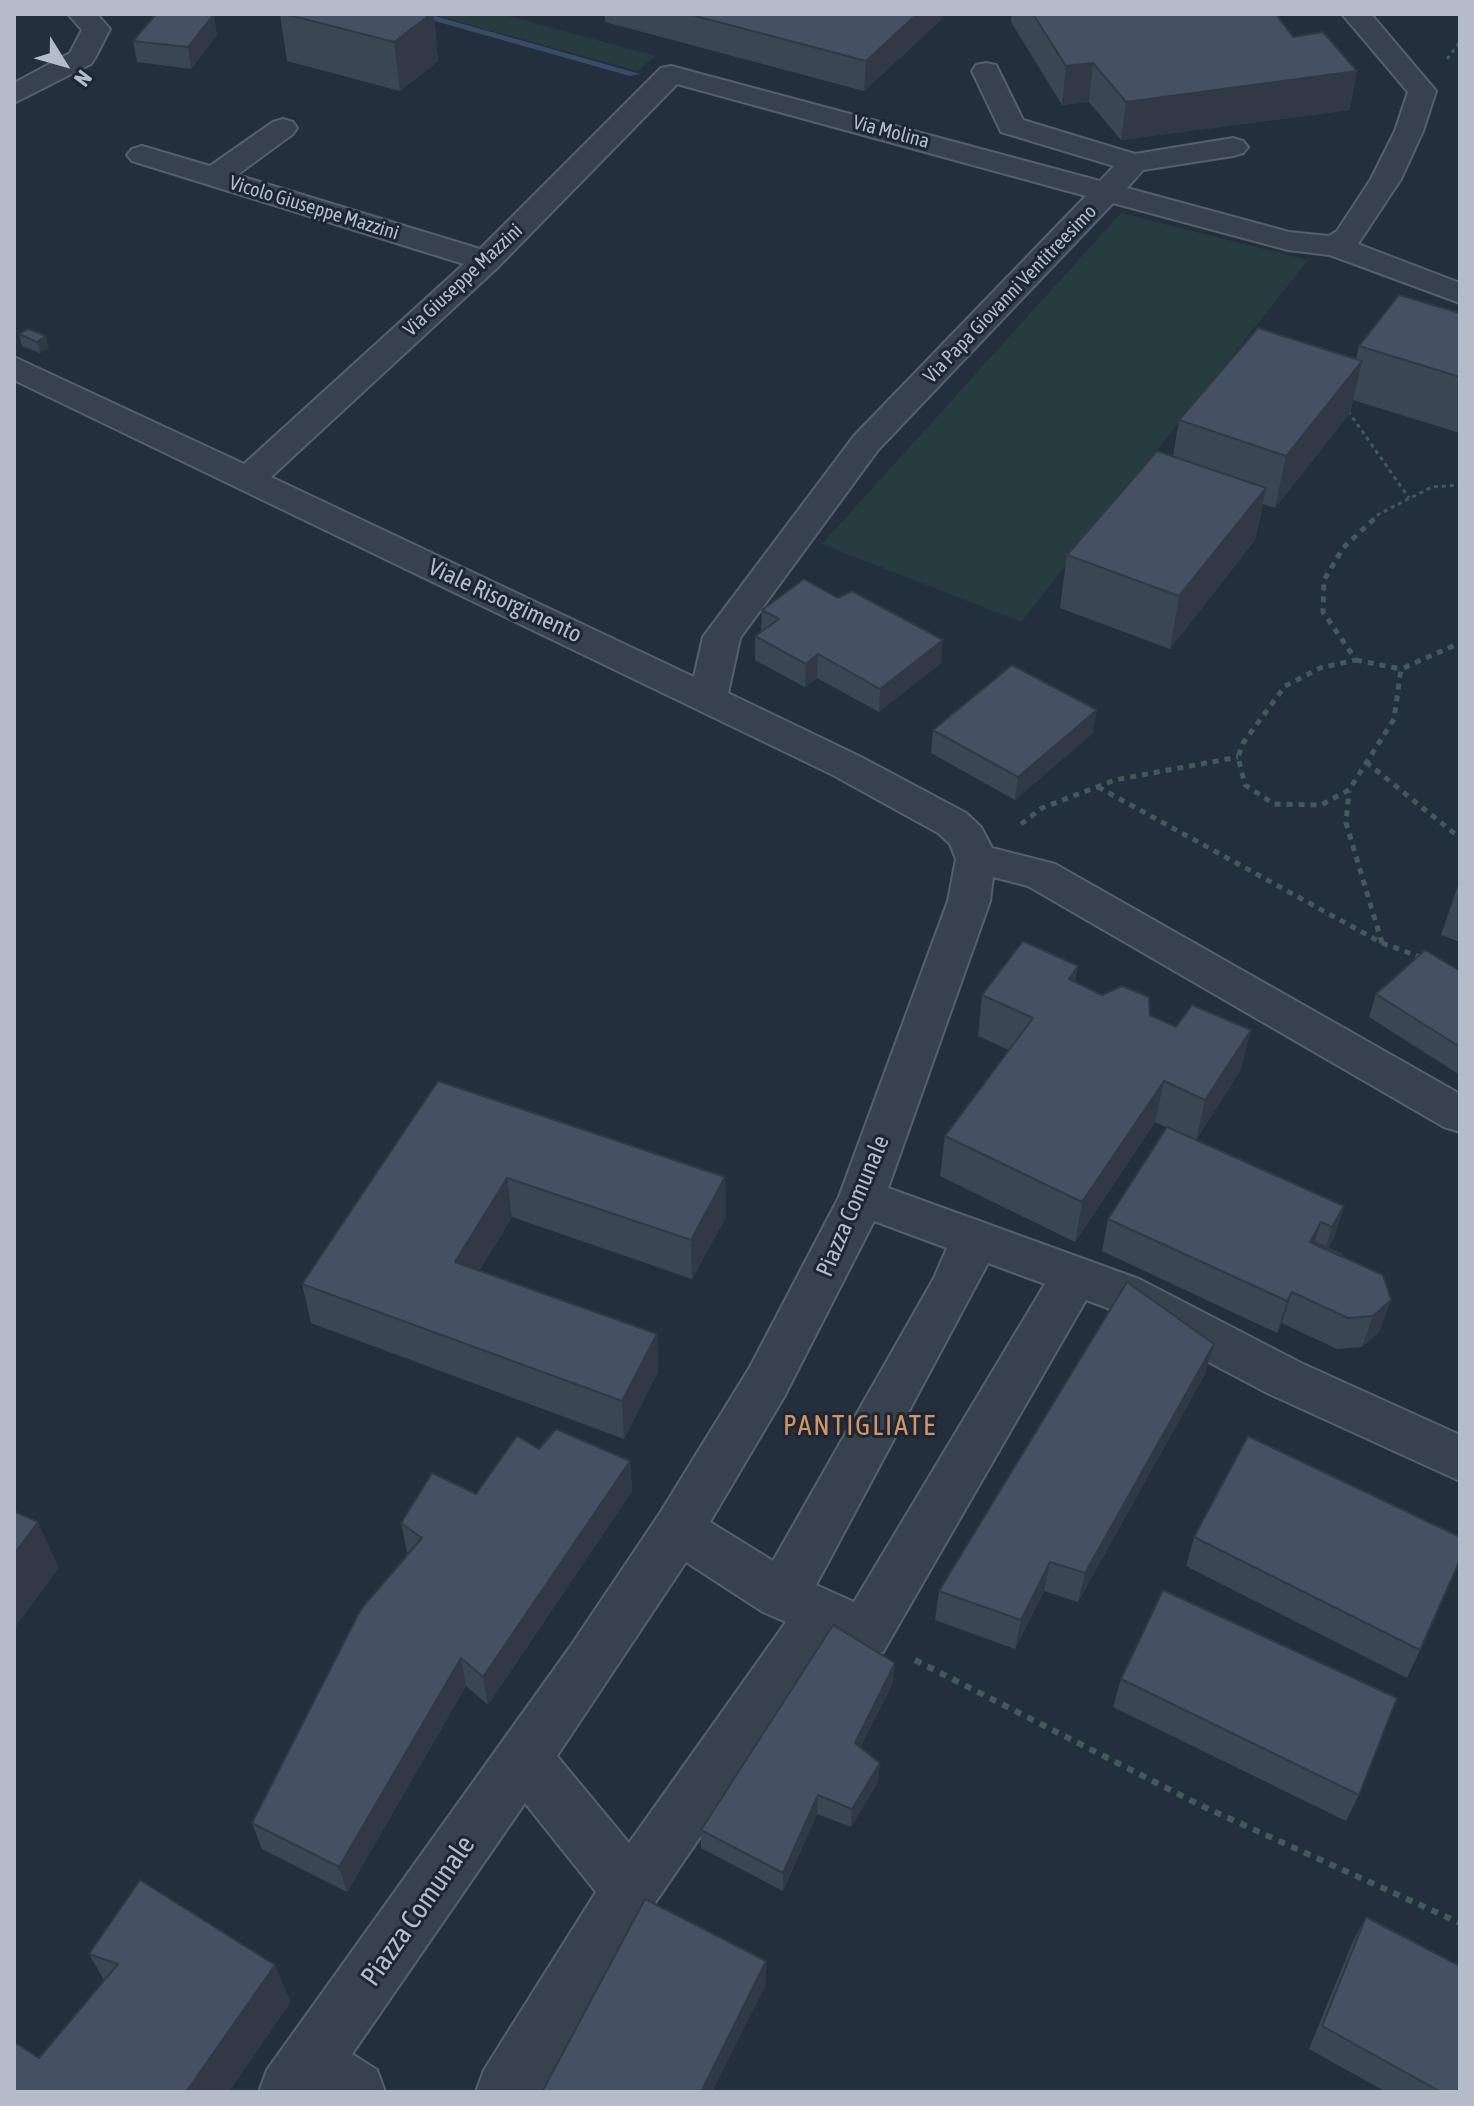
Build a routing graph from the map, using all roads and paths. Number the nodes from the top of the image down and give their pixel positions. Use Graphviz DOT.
graph roads {
  1 [pos="82,14"];
  2 [pos="1356,14"];
  3 [pos="986,71"];
  4 [pos="671,74"];
  5 [pos="14,94"];
  6 [pos="283,128"];
  7 [pos="1233,147"];
  8 [pos="142,155"];
  9 [pos="1134,163"];
  10 [pos="214,177"];
  11 [pos="1110,190"];
  12 [pos="1335,246"];
  13 [pos="486,261"];
  14 [pos="1460,294"];
  15 [pos="14,367"];
  16 [pos="1340,400"];
  17 [pos="247,480"];
  18 [pos="1460,485"];
  19 [pos="1409,498"];
  20 [pos="1460,643"];
  21 [pos="1356,660"];
  22 [pos="1401,669"];
  23 [pos="708,697"];
  24 [pos="1238,757"];
  25 [pos="1366,762"];
  26 [pos="1098,787"];
  27 [pos="1349,790"];
  28 [pos="1460,838"];
  29 [pos="976,859"];
  30 [pos="1382,943"];
  31 [pos="1434,962"];
  32 [pos="1460,1115"];
  33 [pos="862,1197"];
  34 [pos="976,1237"];
  35 [pos="1076,1274"];
  36 [pos="1460,1459"];
  37 [pos="678,1529"];
  38 [pos="823,1614"];
  39 [pos="525,1760"];
  40 [pos="630,1890"];
  41 [pos="1460,1923"];
  42 [pos="318,2082"];
  43 [pos="506,2092"];
  1 -- 5 [label="street"];
  2 -- 12 [label="street"];
  3 -- 9 [label="street"];
  4 -- 11 [label="street, Via Molina"];
  4 -- 13 [label="street, Via Giuseppe Mazzini"];
  6 -- 10 [label="street"];
  7 -- 9 [label="street"];
  8 -- 10 [label="street, Vicolo Giuseppe Mazzini"];
  9 -- 11 [label="street"];
  10 -- 13 [label="street, Vicolo Giuseppe Mazzini"];
  11 -- 12 [label="street, Via Papa Giovanni Ventitreesimo"];
  11 -- 23 [label="street, Via Papa Giovanni Ventitreesimo"];
  12 -- 14 [label="street, Via Papa Giovanni Ventitreesimo"];
  13 -- 17 [label="street, Via Giuseppe Mazzini"];
  15 -- 17 [label="street, Viale Risorgimento"];
  16 -- 19 [label="path"];
  17 -- 23 [label="street, Viale Risorgimento"];
  18 -- 19 [label="path"];
  19 -- 21 [label="path"];
  20 -- 22 [label="path"];
  21 -- 22 [label="path"];
  21 -- 24 [label="path"];
  22 -- 25 [label="path"];
  23 -- 29 [label="street, Viale Risorgimento"];
  24 -- 26 [label="path"];
  24 -- 27 [label="path"];
  25 -- 27 [label="path"];
  25 -- 28 [label="path"];
  26 -- 29 [label="path"];
  26 -- 30 [label="path"];
  27 -- 30 [label="path"];
  29 -- 32 [label="street"];
  29 -- 33 [label="street, Piazza Comunale"];
  30 -- 31 [label="path"];
  33 -- 34 [label="street"];
  33 -- 37 [label="street, Piazza Comunale"];
  34 -- 35 [label="street"];
  34 -- 38 [label="street"];
  35 -- 36 [label="street"];
  35 -- 38 [label="street"];
  37 -- 38 [label="street"];
  37 -- 39 [label="street, Piazza Comunale"];
  38 -- 40 [label="street"];
  38 -- 41 [label="path"];
  39 -- 40 [label="street"];
  39 -- 42 [label="street, Piazza Comunale"];
  40 -- 43 [label="street"];
}
